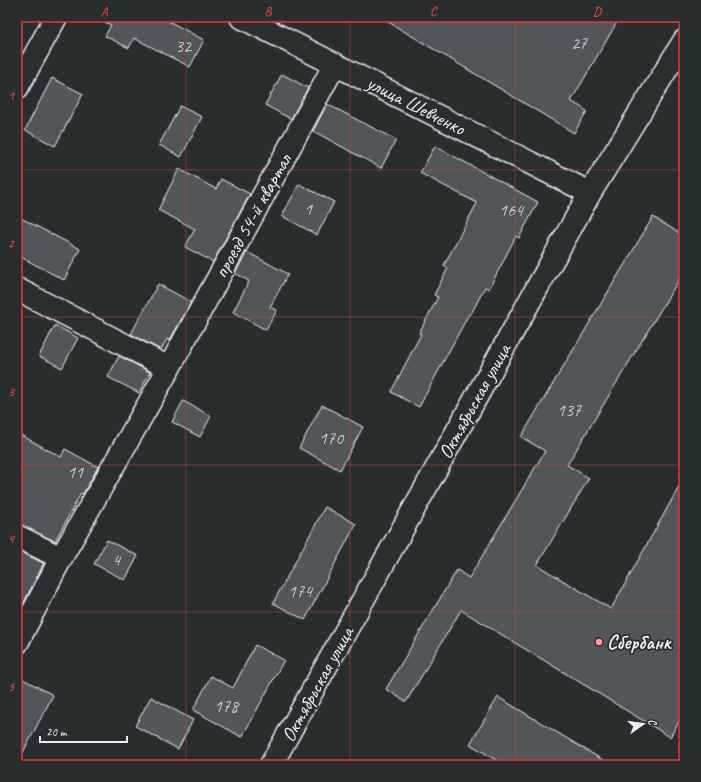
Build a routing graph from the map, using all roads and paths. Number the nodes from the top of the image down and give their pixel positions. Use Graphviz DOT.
graph roads {
  1 [pos="56,17"];
  2 [pos="241,17"];
  3 [pos="684,41"];
  4 [pos="335,64"];
  5 [pos="17,88"];
  6 [pos="590,193"];
  7 [pos="17,289"];
  8 [pos="169,368"];
  9 [pos="17,536"];
  10 [pos="61,558"];
  11 [pos="17,643"];
  12 [pos="272,765"];
  1 -- 5 [label="street"];
  2 -- 4 [label="street, улица Шевченко"];
  3 -- 6 [label="street, Октябрьская улица"];
  4 -- 6 [label="street, улица Шевченко"];
  4 -- 8 [label="street, проезд 54-й квартал"];
  6 -- 12 [label="street, Октябрьская улица"];
  7 -- 8 [label="street"];
  8 -- 10 [label="street, проезд 54-й квартал"];
  9 -- 10 [label="street"];
  10 -- 11 [label="street, проезд 54-й квартал"];
}
